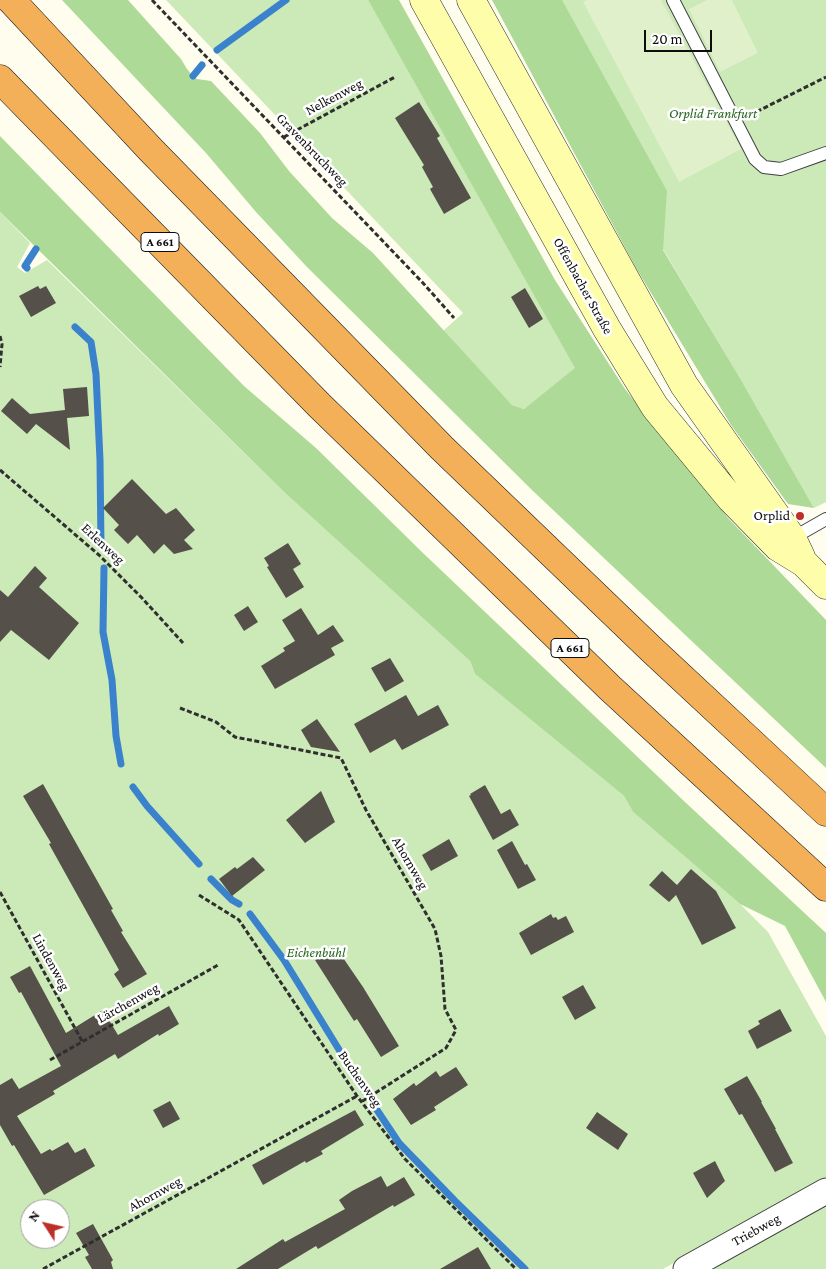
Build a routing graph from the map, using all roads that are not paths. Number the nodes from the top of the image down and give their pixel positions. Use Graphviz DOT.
graph roads {
  1 [pos="11,0"];
  2 [pos="424,0"];
  3 [pos="471,0"];
  4 [pos="673,0"];
  5 [pos="0,79"];
  6 [pos="826,153"];
  7 [pos="826,518"];
  8 [pos="785,542"];
  9 [pos="826,585"];
  10 [pos="826,812"];
  11 [pos="826,886"];
  12 [pos="826,1191"];
  13 [pos="686,1269"];
  1 -- 10 [label="highway"];
  2 -- 8 [label="main road, Offenbacher Straße"];
  3 -- 8 [label="main road, Offenbacher Straße"];
  4 -- 6 [label="lane"];
  5 -- 11 [label="highway, A 661"];
  7 -- 8 [label="lane"];
  8 -- 9 [label="main road, Offenbacher Straße"];
  12 -- 13 [label="street, Triebweg"];
}
